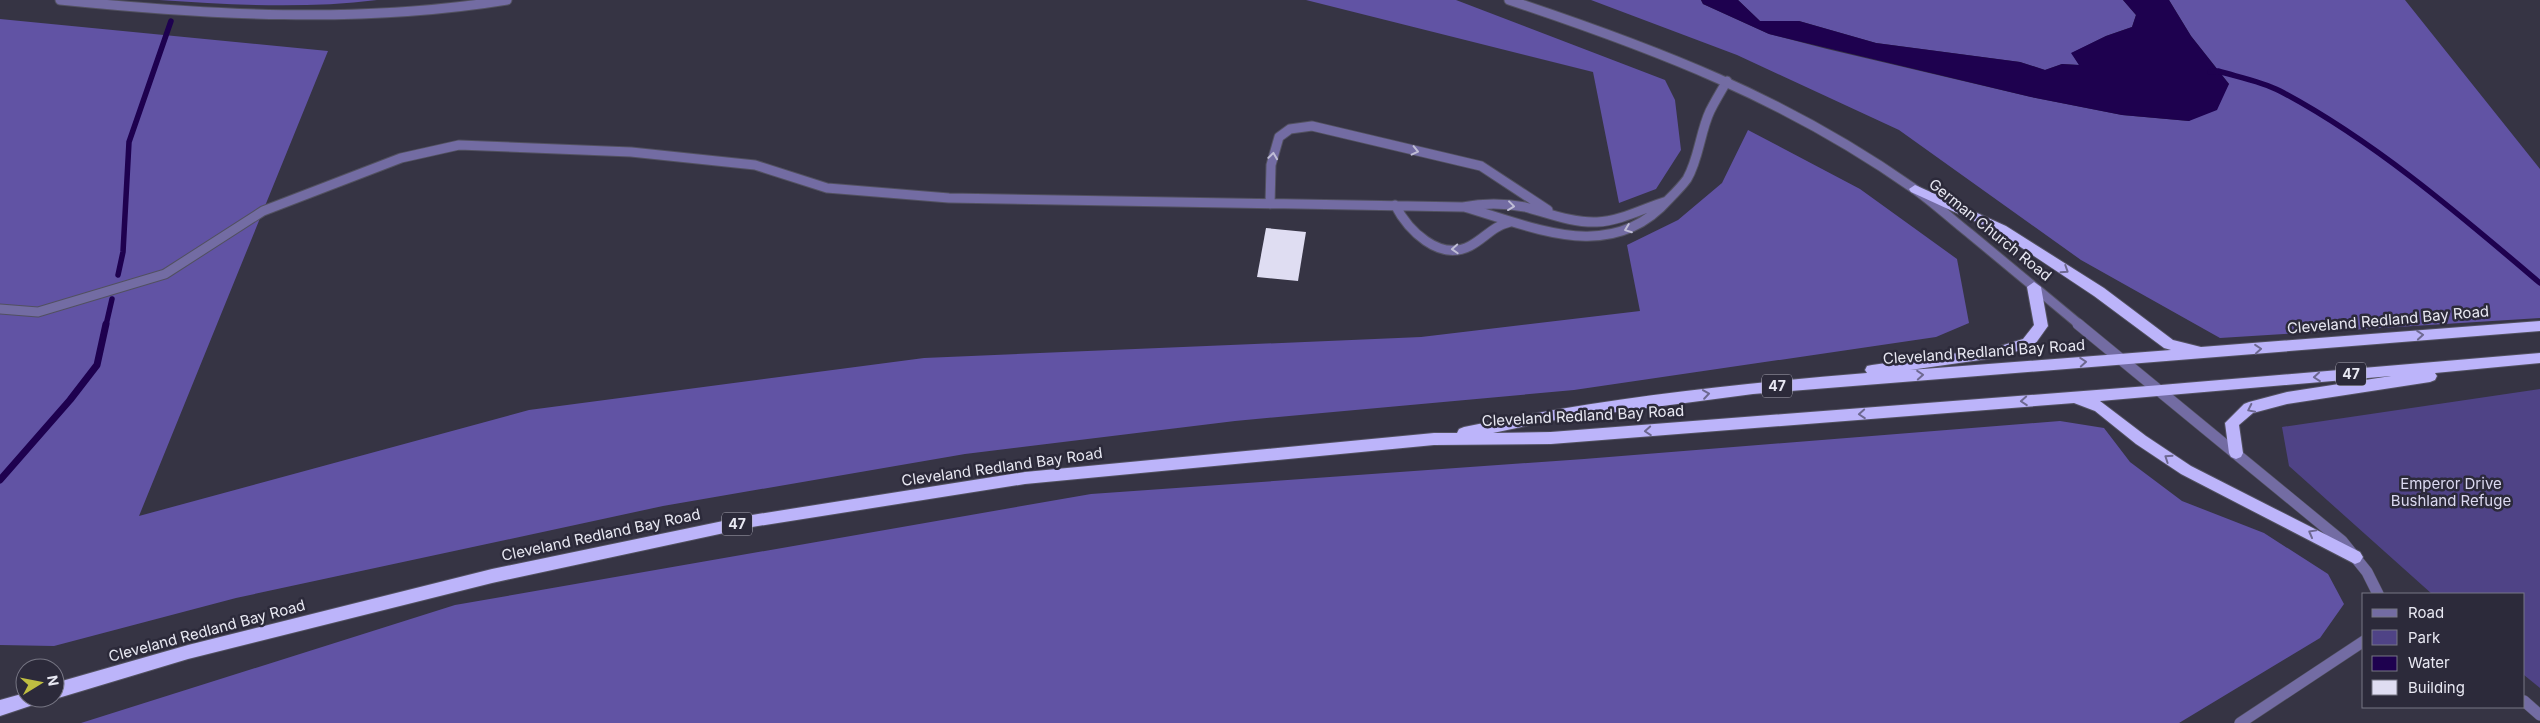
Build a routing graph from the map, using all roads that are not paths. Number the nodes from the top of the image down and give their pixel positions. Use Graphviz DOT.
graph roads {
  1 [pos="60,0"];
  2 [pos="507,0"];
  3 [pos="1509,0"];
  4 [pos="1727,81"];
  5 [pos="1915,189"];
  6 [pos="1667,201"];
  7 [pos="1270,204"];
  8 [pos="1395,205"];
  9 [pos="1463,207"];
  10 [pos="1557,216"];
  11 [pos="1513,222"];
  12 [pos="2034,287"];
  13 [pos="0,309"];
  14 [pos="2540,326"];
  15 [pos="2210,352"];
  16 [pos="2540,359"];
  17 [pos="2123,360"];
  18 [pos="1753,388"];
  19 [pos="2161,391"];
  20 [pos="2073,398"];
  21 [pos="1434,440"];
  22 [pos="2236,453"];
  23 [pos="2355,557"];
  24 [pos="2378,593"];
  25 [pos="2362,642"];
  26 [pos="65,689"];
  27 [pos="2525,701"];
  28 [pos="15,703"];
  29 [pos="0,708"];
  30 [pos="2540,714"];
  31 [pos="2240,723"];
  1 -- 2 [label="street"];
  3 -- 4 [label="street, German Church Road"];
  4 -- 5 [label="street, German Church Road"];
  4 -- 6 [label="street"];
  5 -- 12 [label="street, German Church Road"];
  5 -- 15 [label="highway, one-way"];
  6 -- 10 [label="street"];
  6 -- 11 [label="street, one-way"];
  7 -- 8 [label="street"];
  7 -- 10 [label="street, one-way"];
  7 -- 13 [label="street"];
  8 -- 9 [label="street"];
  11 -- 8 [label="street, one-way"];
  9 -- 10 [label="street, one-way"];
  9 -- 11 [label="street"];
  12 -- 17 [label="street, German Church Road"];
  12 -- 18 [label="highway"];
  15 -- 14 [label="highway, Cleveland Redland Bay Road / 47, one-way"];
  15 -- 17 [label="highway, Cleveland Redland Bay Road / 47"];
  16 -- 19 [label="highway, Cleveland Redland Bay Road / 47, one-way"];
  16 -- 22 [label="highway, one-way"];
  18 -- 17 [label="highway, Cleveland Redland Bay Road / 47, one-way"];
  17 -- 19 [label="street, German Church Road"];
  21 -- 18 [label="highway, Cleveland Redland Bay Road / 47, one-way"];
  19 -- 20 [label="highway, Cleveland Redland Bay Road / 47"];
  19 -- 22 [label="street, German Church Road"];
  20 -- 21 [label="highway, Cleveland Redland Bay Road / 47, one-way"];
  23 -- 20 [label="highway, one-way"];
  21 -- 26 [label="highway, Cleveland Redland Bay Road / 47"];
  22 -- 23 [label="street, German Church Road"];
  23 -- 24 [label="street, German Church Road"];
  25 -- 31 [label="street"];
  27 -- 30 [label="street"];
  28 -- 29 [label="highway"];
}
